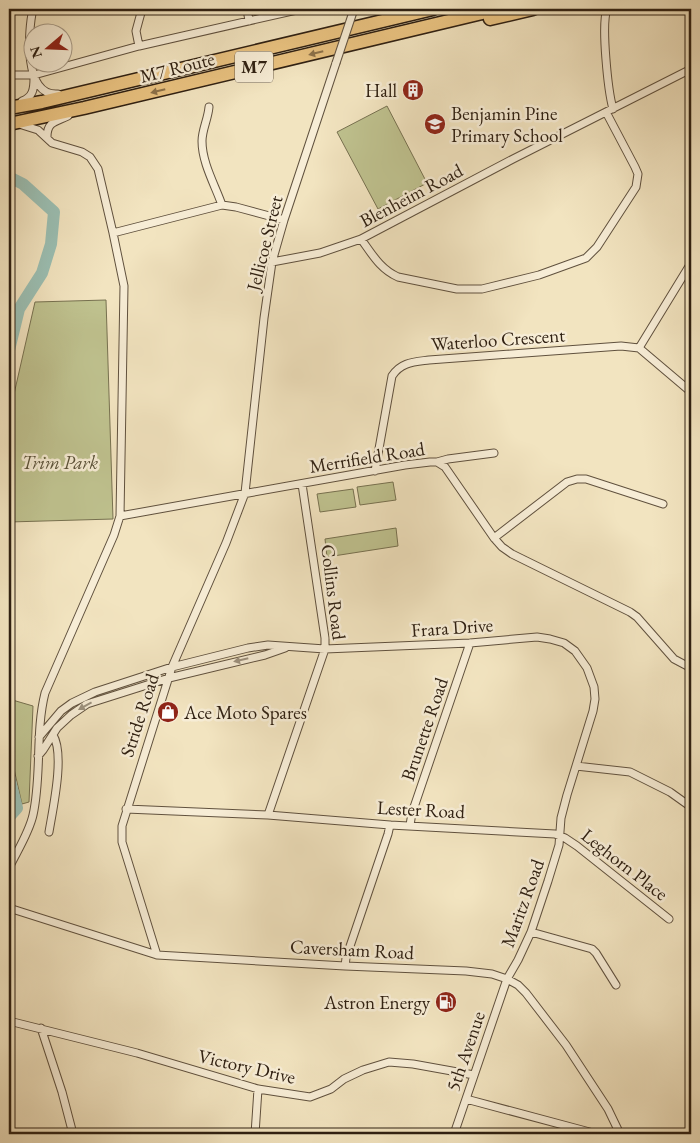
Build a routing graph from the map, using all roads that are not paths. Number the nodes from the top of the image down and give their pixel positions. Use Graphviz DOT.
graph roads {
  1 [pos="33,9"];
  2 [pos="142,9"];
  3 [pos="247,9"];
  4 [pos="301,9"];
  5 [pos="354,9"];
  6 [pos="432,9"];
  7 [pos="499,9"];
  8 [pos="533,9"];
  9 [pos="607,9"];
  10 [pos="250,21"];
  11 [pos="356,43"];
  12 [pos="139,46"];
  13 [pos="691,69"];
  14 [pos="9,75"];
  15 [pos="34,75"];
  16 [pos="81,92"];
  17 [pos="9,107"];
  18 [pos="208,107"];
  19 [pos="84,108"];
  20 [pos="610,111"];
  21 [pos="10,124"];
  22 [pos="47,137"];
  23 [pos="222,205"];
  24 [pos="284,220"];
  25 [pos="114,233"];
  26 [pos="361,239"];
  27 [pos="272,262"];
  28 [pos="691,263"];
  29 [pos="639,348"];
  30 [pos="691,392"];
  31 [pos="494,453"];
  32 [pos="437,462"];
  33 [pos="375,471"];
  34 [pos="302,484"];
  35 [pos="245,493"];
  36 [pos="663,504"];
  37 [pos="120,516"];
  38 [pos="494,538"];
  39 [pos="470,643"];
  40 [pos="288,647"];
  41 [pos="325,649"];
  42 [pos="172,667"];
  43 [pos="691,668"];
  44 [pos="169,678"];
  45 [pos="40,711"];
  46 [pos="56,716"];
  47 [pos="53,735"];
  48 [pos="39,738"];
  49 [pos="38,756"];
  50 [pos="576,766"];
  51 [pos="691,807"];
  52 [pos="126,809"];
  53 [pos="268,816"];
  54 [pos="390,825"];
  55 [pos="410,826"];
  56 [pos="49,832"];
  57 [pos="560,836"];
  58 [pos="9,868"];
  59 [pos="10,907"];
  60 [pos="669,919"];
  61 [pos="531,932"];
  62 [pos="157,955"];
  63 [pos="344,966"];
  64 [pos="507,979"];
  65 [pos="616,985"];
  66 [pos="9,1021"];
  67 [pos="41,1028"];
  68 [pos="474,1075"];
  69 [pos="258,1090"];
  70 [pos="466,1099"];
  71 [pos="72,1134"];
  72 [pos="255,1134"];
  73 [pos="454,1134"];
  74 [pos="597,1134"];
  75 [pos="620,1134"];
  1 -- 15 [label="street"];
  2 -- 12 [label="street"];
  3 -- 10 [label="street"];
  4 -- 10 [label="street"];
  5 -- 24 [label="street, Jellicoe Street, bridge"];
  6 -- 16 [label="highway, M7 Route / M7"];
  7 -- 11 [label="highway, M7 Route / M7"];
  8 -- 11 [label="highway"];
  9 -- 20 [label="street"];
  10 -- 12 [label="street"];
  11 -- 19 [label="highway, M7 Route / M7, one-way"];
  12 -- 15 [label="street"];
  13 -- 20 [label="street, Blenheim Road"];
  14 -- 15 [label="street"];
  15 -- 16 [label="street"];
  15 -- 17 [label="street"];
  16 -- 17 [label="highway, M7 Route / M7"];
  18 -- 23 [label="street"];
  19 -- 21 [label="highway, M7 Route / M7"];
  19 -- 22 [label="street"];
  20 -- 26 [label="street, Blenheim Road"];
  20 -- 26 [label="street"];
  21 -- 22 [label="street"];
  22 -- 25 [label="street"];
  23 -- 24 [label="street"];
  23 -- 25 [label="street"];
  24 -- 27 [label="street, Jellicoe Street"];
  25 -- 37 [label="street"];
  26 -- 27 [label="street, Blenheim Road"];
  27 -- 35 [label="street, Jellicoe Street"];
  28 -- 29 [label="street"];
  29 -- 30 [label="street"];
  29 -- 33 [label="street, Waterloo Crescent"];
  31 -- 32 [label="street"];
  32 -- 33 [label="street, Merrifield Road"];
  32 -- 38 [label="street, Merrifield Road"];
  33 -- 34 [label="street, Merrifield Road"];
  34 -- 35 [label="street, Merrifield Road"];
  34 -- 41 [label="street, Collins Road"];
  35 -- 37 [label="street, Merrifield Road"];
  35 -- 42 [label="street, Stride Road"];
  36 -- 38 [label="street"];
  37 -- 45 [label="street"];
  38 -- 43 [label="street, Merrifield Road"];
  39 -- 41 [label="street, Frara Drive"];
  39 -- 50 [label="street, Frara Drive"];
  39 -- 55 [label="street, Brunette Road"];
  40 -- 41 [label="street, Frara Drive"];
  40 -- 42 [label="street, Frara Drive"];
  40 -- 44 [label="street, Frara Drive, one-way"];
  41 -- 53 [label="street, Collins Road"];
  42 -- 44 [label="street, Stride Road"];
  42 -- 46 [label="street, Frara Drive"];
  44 -- 47 [label="street, Frara Drive, one-way"];
  44 -- 52 [label="street, Stride Road"];
  45 -- 46 [label="street"];
  45 -- 48 [label="street"];
  46 -- 48 [label="street, Frara Drive"];
  47 -- 49 [label="street, Frara Drive"];
  47 -- 56 [label="street"];
  48 -- 49 [label="street"];
  49 -- 58 [label="street"];
  50 -- 51 [label="street"];
  50 -- 57 [label="street"];
  52 -- 53 [label="street, Lester Road"];
  52 -- 62 [label="street, Stride Road"];
  53 -- 54 [label="street, Lester Road"];
  54 -- 55 [label="street, Lester Road"];
  54 -- 63 [label="street"];
  55 -- 57 [label="street, Lester Road"];
  57 -- 60 [label="street, Leghorn Place"];
  57 -- 61 [label="street, Maritz Road"];
  59 -- 62 [label="street, Caversham Road"];
  61 -- 64 [label="street, Maritz Road"];
  61 -- 65 [label="street"];
  62 -- 63 [label="street, Caversham Road"];
  63 -- 64 [label="street, Caversham Road"];
  64 -- 68 [label="street, 5th Avenue"];
  64 -- 75 [label="street, Caversham Road"];
  66 -- 67 [label="street, Victory Drive"];
  67 -- 69 [label="street, Victory Drive"];
  67 -- 71 [label="street"];
  68 -- 69 [label="street, Victory Drive"];
  68 -- 70 [label="street, 5th Avenue"];
  69 -- 72 [label="street"];
  70 -- 73 [label="street, 5th Avenue"];
  70 -- 74 [label="street"];
}
